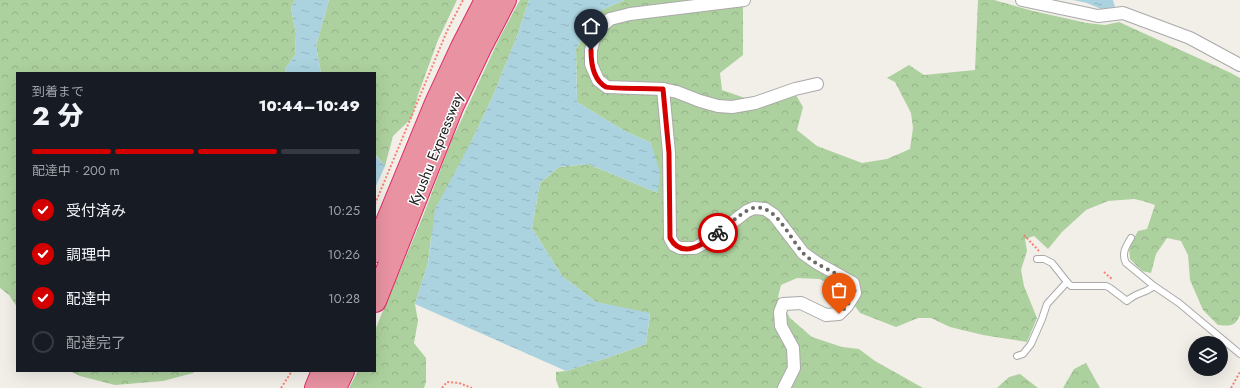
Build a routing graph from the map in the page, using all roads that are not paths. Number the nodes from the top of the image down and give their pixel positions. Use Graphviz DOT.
graph roads {
  1 [pos="486,0"];
  2 [pos="505,0"];
  3 [pos="744,0"];
  4 [pos="1022,0"];
  5 [pos="1240,65"];
  6 [pos="817,84"];
  7 [pos="663,89"];
  8 [pos="1131,238"];
  9 [pos="376,249"];
  10 [pos="1037,259"];
  11 [pos="1067,282"];
  12 [pos="1154,286"];
  13 [pos="376,298"];
  14 [pos="1240,354"];
  15 [pos="1017,356"];
  16 [pos="323,372"];
  17 [pos="343,372"];
  18 [pos="316,388"];
  19 [pos="335,388"];
  20 [pos="784,388"];
  1 -- 9 [label="highway, Kyushu Expressway"];
  2 -- 13 [label="highway, Kyushu Expressway"];
  3 -- 7 [label="street"];
  4 -- 5 [label="street"];
  6 -- 7 [label="street"];
  7 -- 20 [label="street"];
  8 -- 12 [label="lane"];
  10 -- 11 [label="lane"];
  11 -- 12 [label="lane"];
  11 -- 15 [label="lane"];
  12 -- 14 [label="lane"];
  16 -- 18 [label="highway"];
  17 -- 19 [label="highway"];
}
